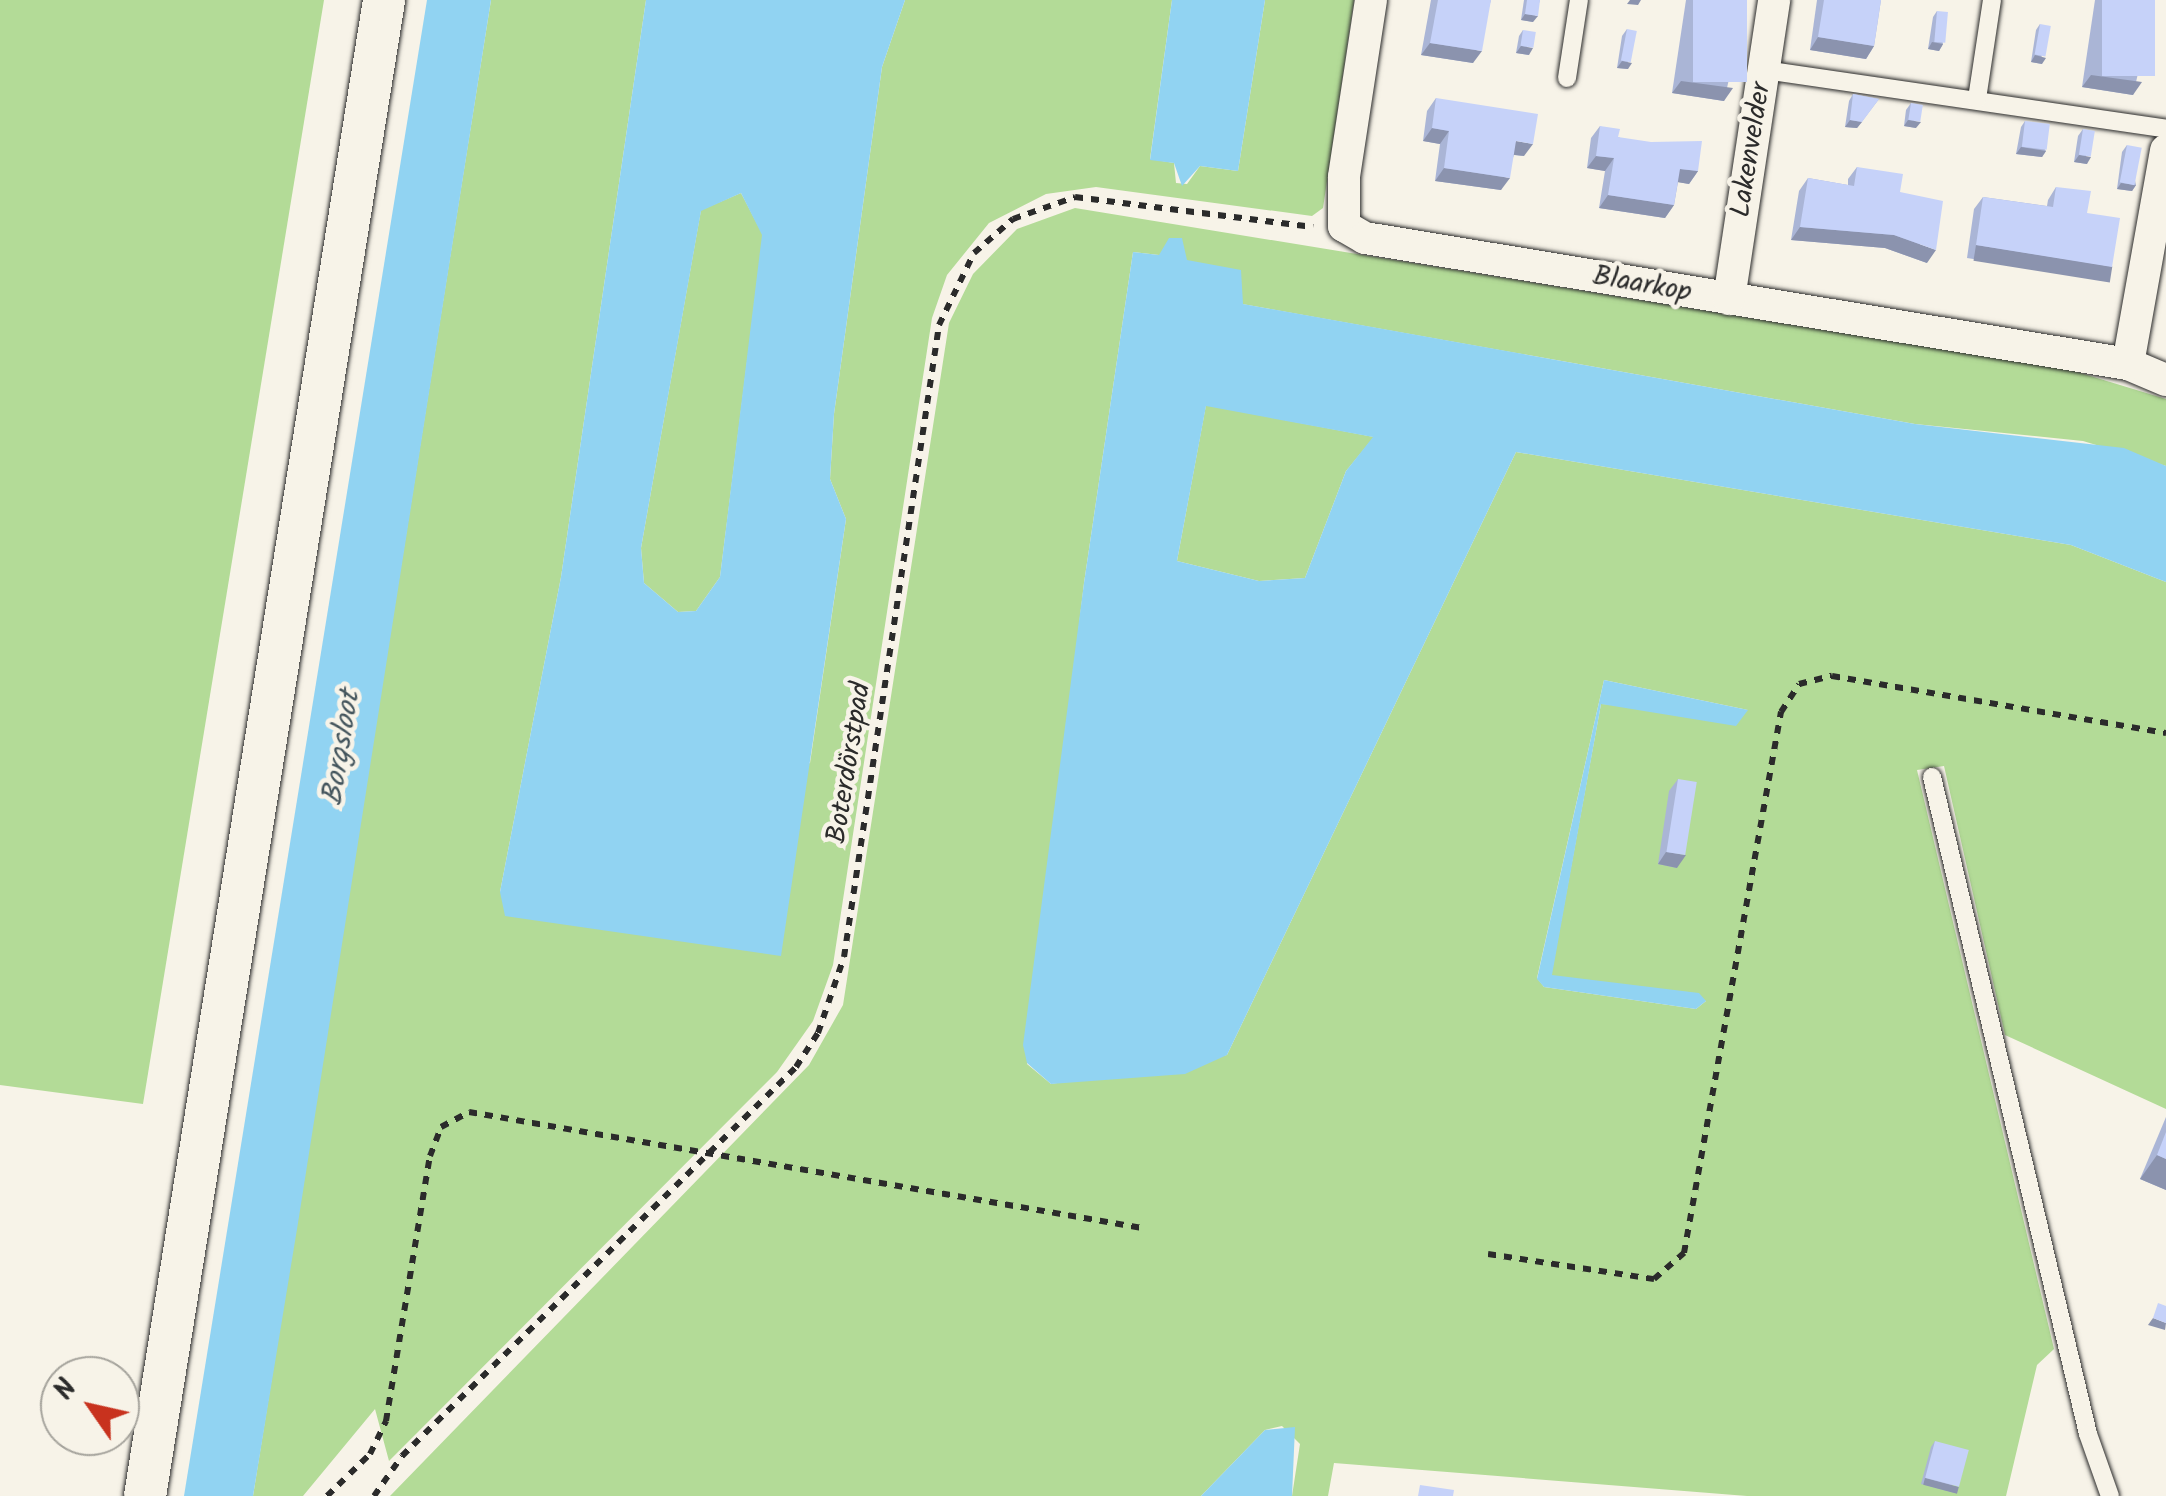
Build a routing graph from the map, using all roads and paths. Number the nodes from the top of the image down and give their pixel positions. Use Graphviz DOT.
graph roads {
  1 [pos="384,0"];
  2 [pos="1371,0"];
  3 [pos="1579,0"];
  4 [pos="1774,0"];
  5 [pos="1992,0"];
  6 [pos="1764,70"];
  7 [pos="1567,78"];
  8 [pos="1977,100"];
  9 [pos="2166,128"];
  10 [pos="2166,150"];
  11 [pos="1344,226"];
  12 [pos="1729,299"];
  13 [pos="2128,364"];
  14 [pos="2166,380"];
  15 [pos="2166,733"];
  16 [pos="1932,776"];
  17 [pos="709,1156"];
  18 [pos="1142,1228"];
  19 [pos="1488,1254"];
  20 [pos="145,1496"];
  21 [pos="327,1496"];
  22 [pos="374,1496"];
  23 [pos="2110,1496"];
  1 -- 20 [label="street"];
  2 -- 11 [label="street"];
  3 -- 7 [label="lane"];
  4 -- 6 [label="street, Lakenvelder"];
  5 -- 8 [label="lane"];
  6 -- 8 [label="lane"];
  6 -- 12 [label="street, Lakenvelder"];
  8 -- 9 [label="lane"];
  10 -- 13 [label="street"];
  11 -- 12 [label="street, Blaarkop"];
  11 -- 17 [label="path, Boterdörstpad"];
  12 -- 13 [label="street, Blaarkop"];
  13 -- 14 [label="street, Blaarkop"];
  15 -- 19 [label="path"];
  16 -- 23 [label="lane"];
  17 -- 18 [label="path"];
  17 -- 21 [label="path"];
  17 -- 22 [label="path, Boterdörstpad"];
}
